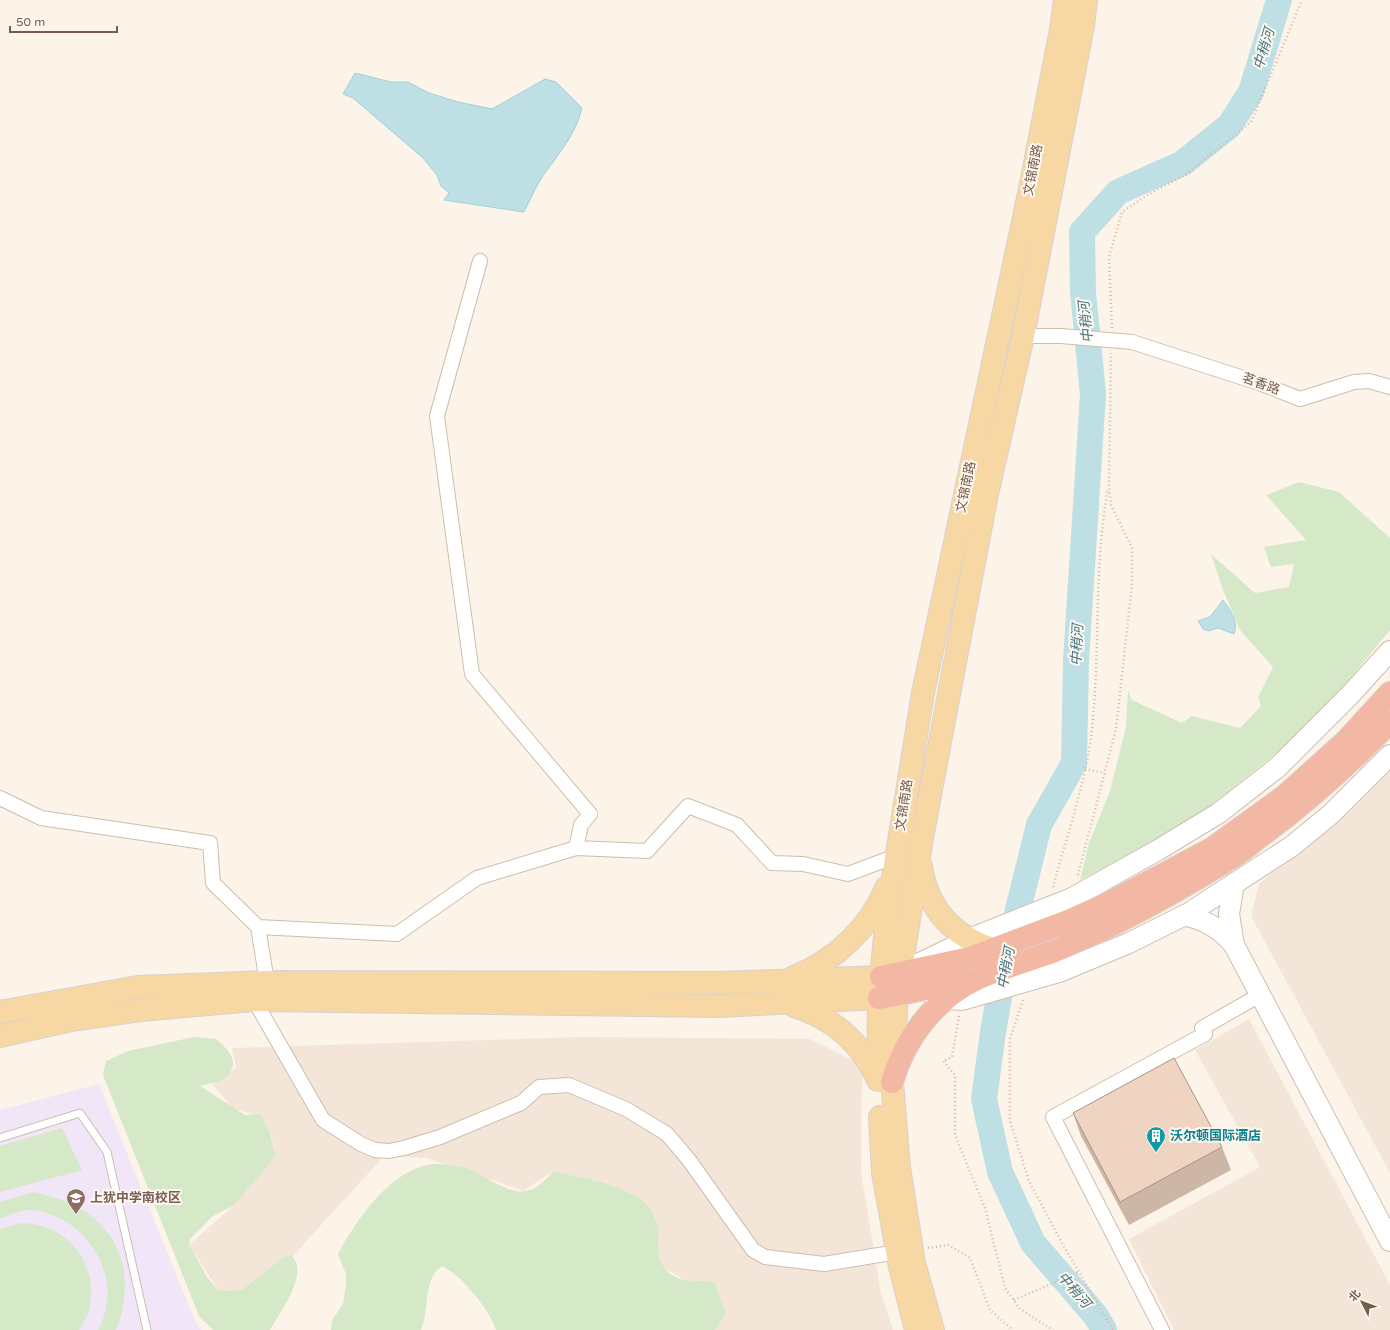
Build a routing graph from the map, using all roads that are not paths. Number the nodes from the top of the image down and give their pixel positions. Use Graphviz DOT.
graph roads {
  1 [pos="1065,0"];
  2 [pos="1086,0"];
  3 [pos="480,261"];
  4 [pos="1023,336"];
  5 [pos="1390,387"];
  6 [pos="1390,651"];
  7 [pos="1390,693"];
  8 [pos="1390,722"];
  9 [pos="1390,755"];
  10 [pos="0,798"];
  11 [pos="922,838"];
  12 [pos="576,848"];
  13 [pos="896,856"];
  14 [pos="1234,883"];
  15 [pos="1184,915"];
  16 [pos="258,927"];
  17 [pos="971,945"];
  18 [pos="1234,945"];
  19 [pos="977,979"];
  20 [pos="786,980"];
  21 [pos="267,982"];
  22 [pos="889,986"];
  23 [pos="1260,995"];
  24 [pos="254,1000"];
  25 [pos="954,1000"];
  26 [pos="777,1003"];
  27 [pos="0,1012"];
  28 [pos="0,1036"];
  29 [pos="885,1082"];
  30 [pos="0,1138"];
  31 [pos="1390,1241"];
  32 [pos="904,1252"];
  33 [pos="147,1330"];
  34 [pos="916,1330"];
  35 [pos="932,1330"];
  36 [pos="1162,1330"];
  1 -- 13 [label="main road, 文锦南路"];
  2 -- 4 [label="main road, 文锦南路"];
  3 -- 12 [label="street"];
  4 -- 5 [label="street, 茗香路, bridge"];
  4 -- 11 [label="main road, 文锦南路"];
  6 -- 17 [label="street"];
  7 -- 17 [label="highway"];
  8 -- 19 [label="highway"];
  9 -- 14 [label="street"];
  10 -- 16 [label="street"];
  11 -- 17 [label="main road"];
  11 -- 22 [label="main road, 文锦南路"];
  12 -- 13 [label="street"];
  12 -- 16 [label="street"];
  13 -- 20 [label="main road"];
  13 -- 22 [label="main road, 文锦南路"];
  14 -- 15 [label="street"];
  14 -- 18 [label="street"];
  15 -- 18 [label="street"];
  15 -- 25 [label="street"];
  16 -- 21 [label="street"];
  17 -- 22 [label="highway"];
  18 -- 23 [label="street"];
  19 -- 22 [label="highway"];
  19 -- 25 [label="highway"];
  20 -- 21 [label="main road"];
  20 -- 22 [label="main road"];
  21 -- 27 [label="main road"];
  22 -- 25 [label="street"];
  22 -- 26 [label="main road"];
  22 -- 29 [label="main road"];
  23 -- 31 [label="street"];
  23 -- 36 [label="street"];
  24 -- 26 [label="main road"];
  24 -- 28 [label="main road"];
  24 -- 32 [label="street"];
  25 -- 29 [label="highway"];
  26 -- 29 [label="main road"];
  29 -- 32 [label="main road"];
  30 -- 33 [label="lane"];
  32 -- 34 [label="main road"];
  32 -- 35 [label="main road"];
}
